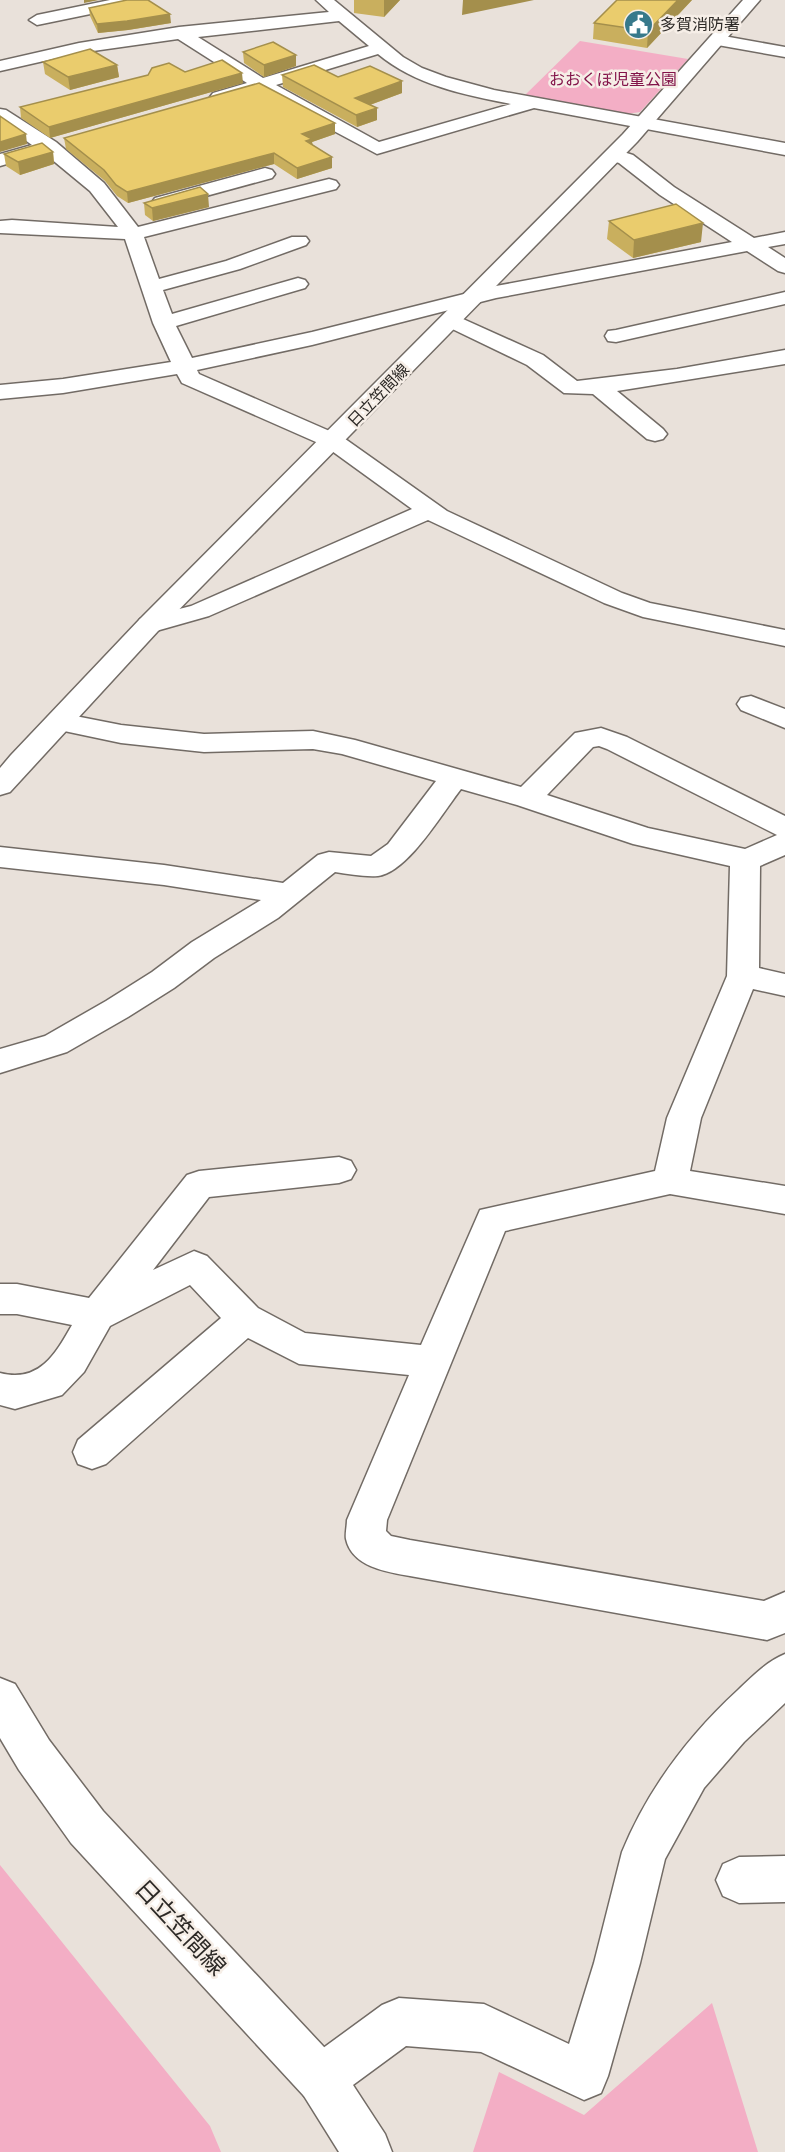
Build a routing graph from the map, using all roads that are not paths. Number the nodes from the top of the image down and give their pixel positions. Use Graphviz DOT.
graph roads {
  1 [pos="134,0"];
  2 [pos="324,0"];
  3 [pos="752,0"];
  4 [pos="342,15"];
  5 [pos="37,20"];
  6 [pos="179,32"];
  7 [pos="717,40"];
  8 [pos="381,48"];
  9 [pos="785,52"];
  10 [pos="0,66"];
  11 [pos="262,85"];
  12 [pos="206,101"];
  13 [pos="534,103"];
  14 [pos="22,109"];
  15 [pos="0,115"];
  16 [pos="644,123"];
  17 [pos="69,140"];
  18 [pos="46,146"];
  19 [pos="785,148"];
  20 [pos="614,155"];
  21 [pos="0,160"];
  22 [pos="265,174"];
  23 [pos="328,185"];
  24 [pos="119,214"];
  25 [pos="0,227"];
  26 [pos="133,234"];
  27 [pos="785,238"];
  28 [pos="299,241"];
  29 [pos="752,244"];
  30 [pos="785,267"];
  31 [pos="298,285"];
  32 [pos="151,287"];
  33 [pos="475,297"];
  34 [pos="785,298"];
  35 [pos="452,320"];
  36 [pos="164,323"];
  37 [pos="616,336"];
  38 [pos="785,357"];
  39 [pos="184,367"];
  40 [pos="598,387"];
  41 [pos="0,392"];
  42 [pos="655,434"];
  43 [pos="333,441"];
  44 [pos="429,510"];
  45 [pos="149,625"];
  46 [pos="782,634"];
  47 [pos="751,704"];
  48 [pos="785,719"];
  49 [pos="60,722"];
  50 [pos="455,777"];
  51 [pos="0,786"];
  52 [pos="527,798"];
  53 [pos="785,828"];
  54 [pos="785,843"];
  55 [pos="0,857"];
  56 [pos="745,859"];
  57 [pos="289,894"];
  58 [pos="743,976"];
  59 [pos="785,985"];
  60 [pos="0,1061"];
  61 [pos="339,1170"];
  62 [pos="670,1181"];
  63 [pos="785,1200"];
  64 [pos="0,1299"];
  65 [pos="97,1315"];
  66 [pos="245,1319"];
  67 [pos="434,1362"];
  68 [pos="0,1389"];
  69 [pos="92,1452"];
  70 [pos="785,1611"];
  71 [pos="785,1674"];
  72 [pos="0,1698"];
  73 [pos="785,1879"];
  74 [pos="739,1880"];
  75 [pos="321,2079"];
  76 [pos="368,2152"];
  1 -- 5 [label="street"];
  2 -- 4 [label="street"];
  3 -- 7 [label="street, 日立笠間線"];
  4 -- 6 [label="street"];
  4 -- 8 [label="street"];
  6 -- 10 [label="street"];
  6 -- 11 [label="street"];
  7 -- 9 [label="street"];
  7 -- 16 [label="street, 日立笠間線"];
  8 -- 11 [label="street"];
  8 -- 13 [label="street"];
  11 -- 12 [label="street"];
  11 -- 13 [label="street"];
  13 -- 16 [label="street"];
  14 -- 15 [label="street"];
  15 -- 18 [label="street"];
  16 -- 19 [label="street"];
  16 -- 20 [label="street, 日立笠間線"];
  17 -- 18 [label="street"];
  18 -- 21 [label="street"];
  18 -- 24 [label="street"];
  20 -- 29 [label="street"];
  20 -- 33 [label="street, 日立笠間線"];
  22 -- 24 [label="street"];
  23 -- 26 [label="street"];
  24 -- 26 [label="street"];
  25 -- 26 [label="street"];
  26 -- 32 [label="street"];
  27 -- 29 [label="street"];
  28 -- 32 [label="street"];
  29 -- 30 [label="street"];
  29 -- 33 [label="street"];
  31 -- 36 [label="street"];
  32 -- 36 [label="street"];
  33 -- 35 [label="street, 日立笠間線"];
  33 -- 39 [label="street"];
  34 -- 37 [label="street"];
  35 -- 40 [label="street"];
  35 -- 43 [label="street, 日立笠間線"];
  36 -- 39 [label="street"];
  38 -- 40 [label="street"];
  39 -- 41 [label="street"];
  39 -- 43 [label="street"];
  40 -- 42 [label="street"];
  43 -- 44 [label="street"];
  43 -- 45 [label="street, 日立笠間線"];
  44 -- 45 [label="street"];
  44 -- 46 [label="street"];
  45 -- 49 [label="street, 日立笠間線"];
  47 -- 48 [label="street"];
  49 -- 50 [label="street"];
  49 -- 51 [label="street, 日立笠間線"];
  50 -- 52 [label="street"];
  50 -- 57 [label="street"];
  52 -- 53 [label="street"];
  52 -- 56 [label="street"];
  54 -- 56 [label="street"];
  55 -- 57 [label="street"];
  56 -- 58 [label="street"];
  57 -- 60 [label="street"];
  58 -- 59 [label="street"];
  58 -- 62 [label="street"];
  61 -- 65 [label="street"];
  62 -- 63 [label="street"];
  62 -- 67 [label="street"];
  64 -- 65 [label="street"];
  65 -- 66 [label="street"];
  65 -- 68 [label="street"];
  66 -- 67 [label="street"];
  66 -- 69 [label="street"];
  67 -- 70 [label="street"];
  71 -- 75 [label="street"];
  72 -- 75 [label="street, 日立笠間線"];
  73 -- 74 [label="street"];
  75 -- 76 [label="street, 日立笠間線"];
}
